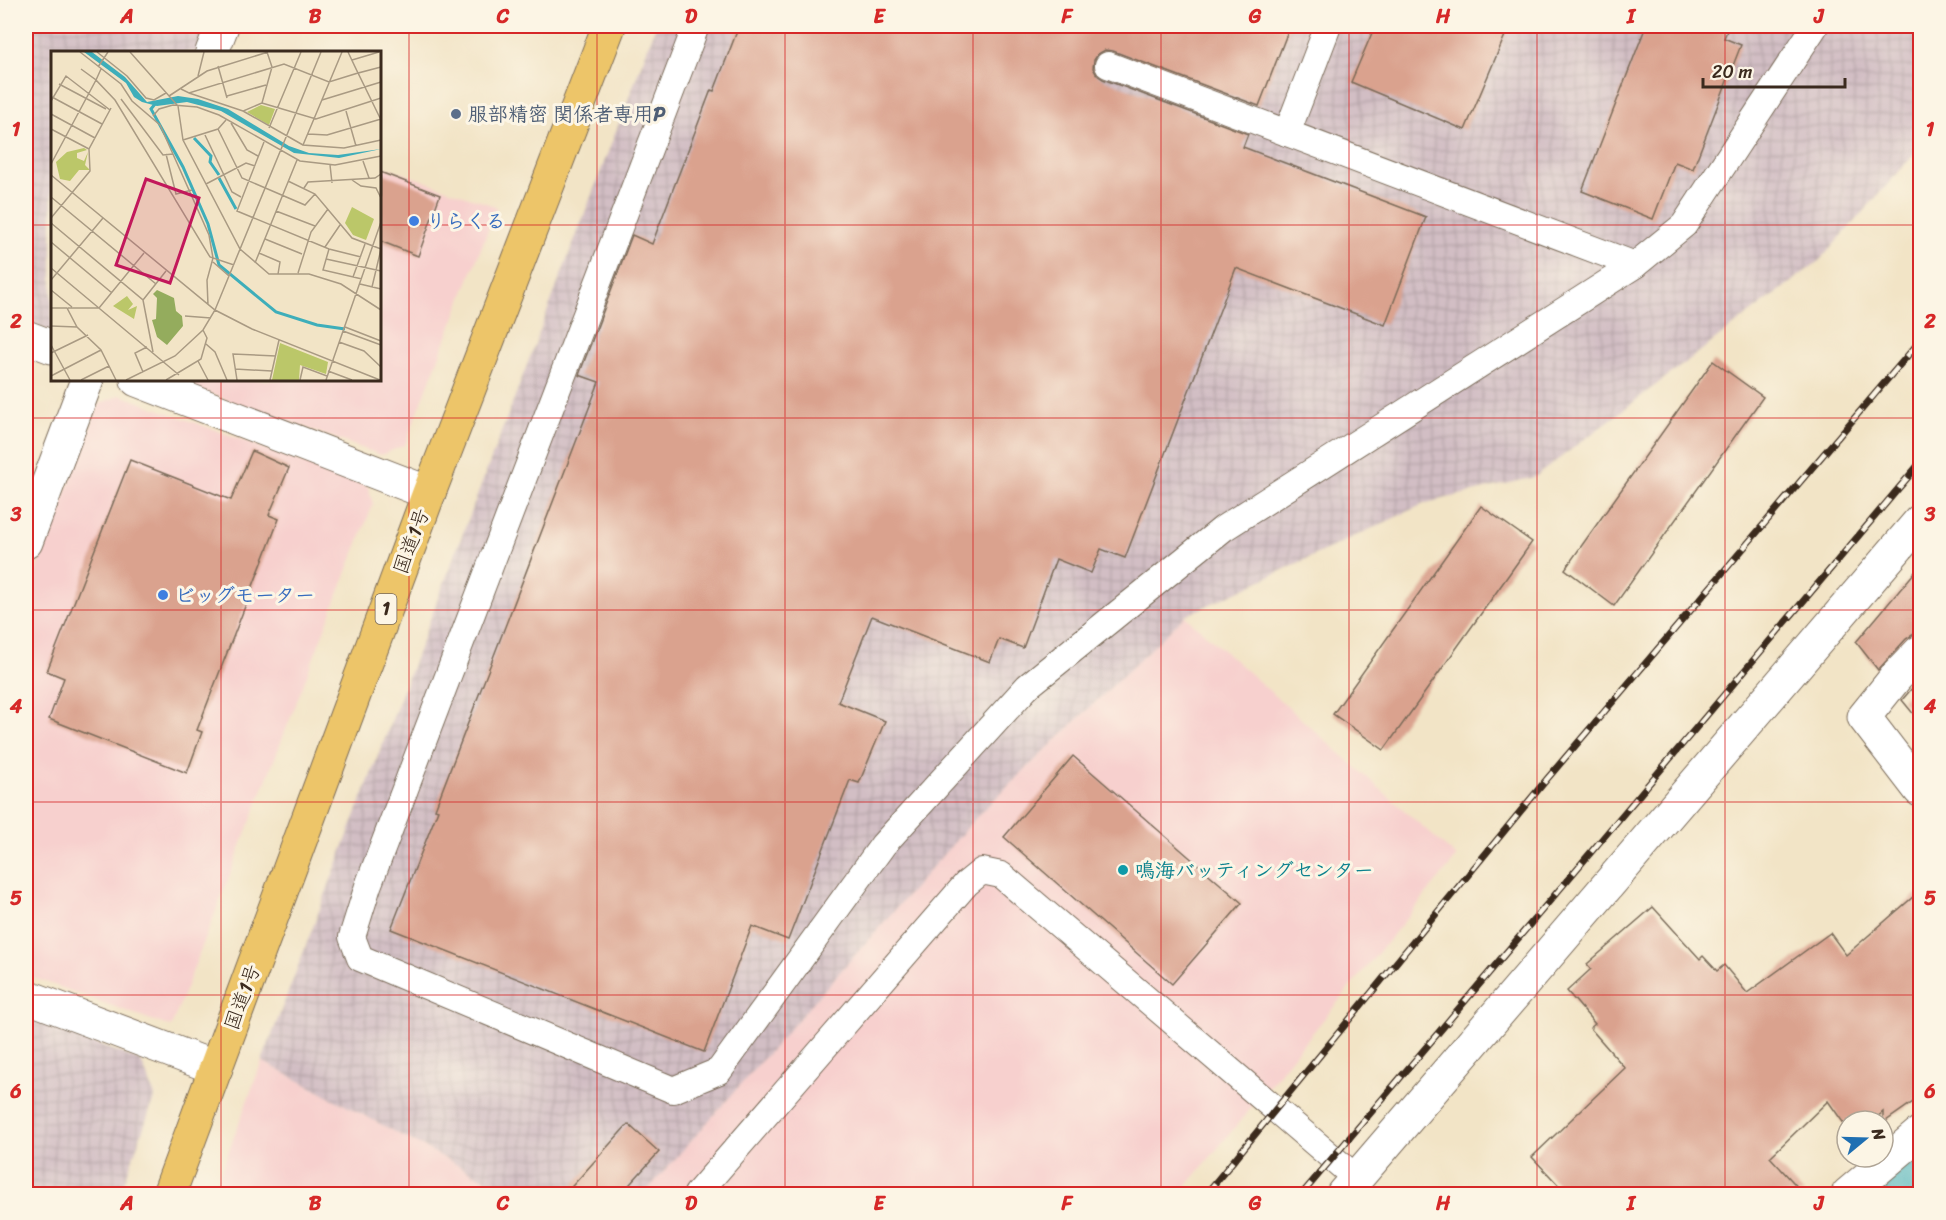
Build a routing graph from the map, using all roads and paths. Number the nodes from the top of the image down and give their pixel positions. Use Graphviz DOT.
graph roads {
  1 [pos="222,26"];
  2 [pos="609,26"];
  3 [pos="696,26"];
  4 [pos="1328,26"];
  5 [pos="1815,26"];
  6 [pos="212,51"];
  7 [pos="1108,65"];
  8 [pos="1287,133"];
  9 [pos="1635,265"];
  10 [pos="26,337"];
  11 [pos="51,347"];
  12 [pos="87,381"];
  13 [pos="140,381"];
  14 [pos="429,493"];
  15 [pos="1920,521"];
  16 [pos="26,542"];
  17 [pos="1920,652"];
  18 [pos="1920,790"];
  19 [pos="26,996"];
  20 [pos="216,1068"];
  21 [pos="1920,1133"];
  22 [pos="1350,1186"];
  23 [pos="169,1194"];
  24 [pos="697,1194"];
  25 [pos="1848,1194"];
  1 -- 6 [label="street"];
  2 -- 14 [label="highway, 国道1号 / 1"];
  3 -- 9 [label="lane"];
  4 -- 8 [label="lane"];
  5 -- 9 [label="lane"];
  7 -- 8 [label="lane"];
  8 -- 9 [label="lane"];
  10 -- 11 [label="street"];
  12 -- 16 [label="street"];
  13 -- 14 [label="street"];
  14 -- 20 [label="highway, 国道1号 / 1"];
  15 -- 22 [label="street"];
  17 -- 18 [label="street"];
  19 -- 20 [label="street"];
  20 -- 23 [label="highway, 国道1号 / 1"];
  21 -- 25 [label="street"];
  22 -- 24 [label="lane"];
}
